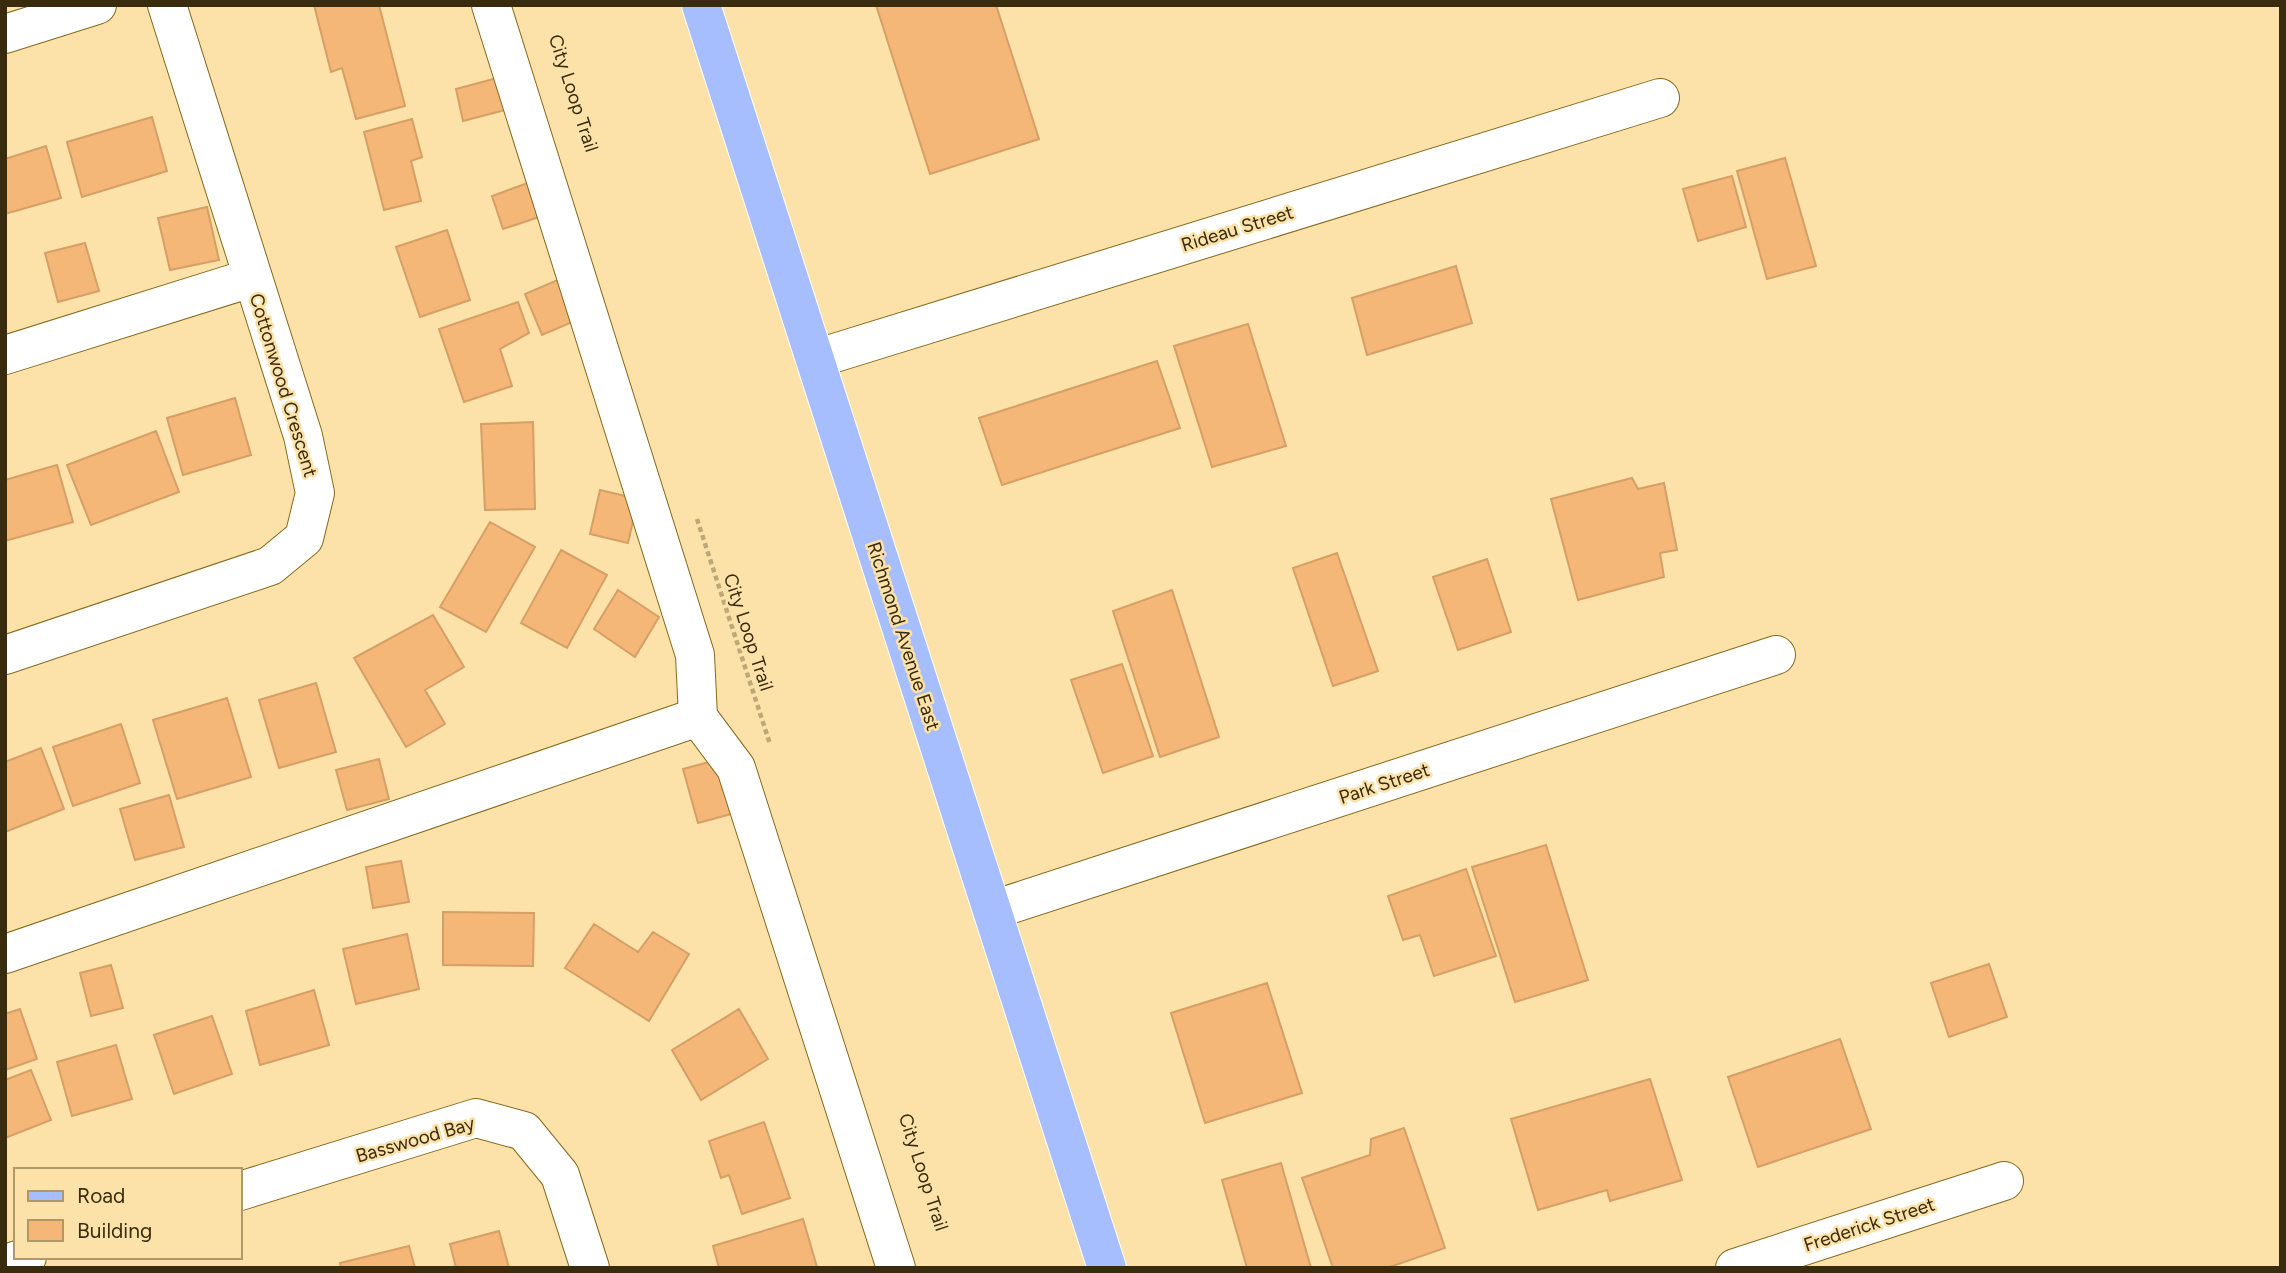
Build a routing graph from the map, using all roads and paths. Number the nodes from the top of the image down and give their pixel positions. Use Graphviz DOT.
graph roads {
  1 [pos="97,5"];
  2 [pos="167,5"];
  3 [pos="491,5"];
  4 [pos="701,5"];
  5 [pos="5,34"];
  6 [pos="1660,98"];
  7 [pos="251,278"];
  8 [pos="5,355"];
  9 [pos="815,359"];
  10 [pos="694,510"];
  11 [pos="5,655"];
  12 [pos="1776,655"];
  13 [pos="698,717"];
  14 [pos="772,750"];
  15 [pos="993,910"];
  16 [pos="5,954"];
  17 [pos="2004,1181"];
  18 [pos="242,1190"];
  19 [pos="590,1268"];
  20 [pos="897,1268"];
  21 [pos="1107,1268"];
  22 [pos="1735,1268"];
  1 -- 5 [label="street"];
  2 -- 7 [label="street, Cottonwood Crescent"];
  3 -- 13 [label="street"];
  4 -- 9 [label="main road, Richmond Avenue East"];
  6 -- 9 [label="street, Rideau Street"];
  7 -- 8 [label="street"];
  7 -- 11 [label="street, Cottonwood Crescent"];
  9 -- 15 [label="main road, Richmond Avenue East"];
  10 -- 14 [label="path, City Loop Trail"];
  12 -- 15 [label="street, Park Street"];
  13 -- 16 [label="street"];
  13 -- 20 [label="street"];
  15 -- 21 [label="main road, Richmond Avenue East"];
  17 -- 22 [label="street, Frederick Street"];
  18 -- 19 [label="street, Basswood Bay"];
}
